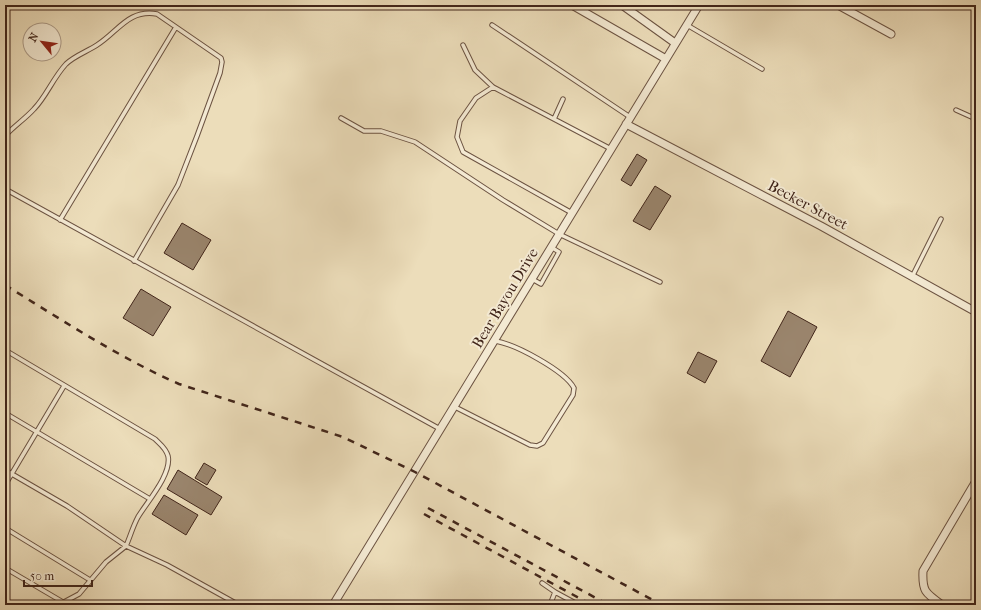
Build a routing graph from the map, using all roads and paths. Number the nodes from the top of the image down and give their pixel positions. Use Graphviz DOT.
graph roads {
  1 [pos="572,5"];
  2 [pos="622,5"];
  3 [pos="699,5"];
  4 [pos="838,5"];
  5 [pos="492,25"];
  6 [pos="686,25"];
  7 [pos="176,27"];
  8 [pos="891,34"];
  9 [pos="675,43"];
  10 [pos="463,44"];
  11 [pos="666,59"];
  12 [pos="762,69"];
  13 [pos="492,87"];
  14 [pos="564,99"];
  15 [pos="956,110"];
  16 [pos="341,118"];
  17 [pos="554,119"];
  18 [pos="976,120"];
  19 [pos="628,121"];
  20 [pos="5,136"];
  21 [pos="611,149"];
  22 [pos="5,190"];
  23 [pos="572,213"];
  24 [pos="941,219"];
  25 [pos="60,220"];
  26 [pos="559,234"];
  27 [pos="134,260"];
  28 [pos="912,277"];
  29 [pos="660,282"];
  30 [pos="976,312"];
  31 [pos="494,341"];
  32 [pos="5,350"];
  33 [pos="64,386"];
  34 [pos="454,406"];
  35 [pos="5,413"];
  36 [pos="440,429"];
  37 [pos="37,432"];
  38 [pos="5,470"];
  39 [pos="13,474"];
  40 [pos="976,481"];
  41 [pos="5,485"];
  42 [pos="150,498"];
  43 [pos="5,528"];
  44 [pos="126,546"];
  45 [pos="5,568"];
  46 [pos="90,580"];
  47 [pos="542,583"];
  48 [pos="555,592"];
  49 [pos="64,602"];
  50 [pos="68,605"];
  51 [pos="239,605"];
  52 [pos="334,605"];
  53 [pos="550,605"];
  54 [pos="579,605"];
  55 [pos="942,605"];
  1 -- 11 [label="street"];
  2 -- 9 [label="street"];
  3 -- 6 [label="street, Bear Bayou Drive"];
  4 -- 8 [label="street"];
  5 -- 19 [label="lane"];
  6 -- 9 [label="street, Bear Bayou Drive"];
  6 -- 12 [label="lane"];
  7 -- 20 [label="lane"];
  7 -- 25 [label="lane"];
  7 -- 27 [label="lane"];
  9 -- 11 [label="street, Bear Bayou Drive"];
  10 -- 13 [label="lane"];
  11 -- 19 [label="street, Bear Bayou Drive"];
  13 -- 17 [label="lane"];
  13 -- 23 [label="lane"];
  14 -- 17 [label="lane"];
  15 -- 18 [label="lane"];
  16 -- 26 [label="lane"];
  17 -- 21 [label="lane"];
  19 -- 21 [label="street, Bear Bayou Drive"];
  19 -- 28 [label="street, Becker Street"];
  21 -- 23 [label="street, Bear Bayou Drive"];
  22 -- 25 [label="lane"];
  23 -- 26 [label="street, Bear Bayou Drive"];
  24 -- 28 [label="lane"];
  25 -- 27 [label="lane"];
  26 -- 29 [label="lane"];
  26 -- 31 [label="street, Bear Bayou Drive"];
  27 -- 36 [label="lane"];
  28 -- 30 [label="street, Becker Street"];
  31 -- 34 [label="street, Bear Bayou Drive"];
  31 -- 34 [label="lane"];
  32 -- 33 [label="lane"];
  33 -- 37 [label="lane"];
  33 -- 42 [label="lane"];
  34 -- 36 [label="street, Bear Bayou Drive"];
  35 -- 37 [label="lane"];
  36 -- 52 [label="street, Bear Bayou Drive"];
  37 -- 39 [label="lane"];
  37 -- 42 [label="lane"];
  38 -- 39 [label="lane"];
  39 -- 41 [label="lane"];
  39 -- 44 [label="lane"];
  40 -- 55 [label="street"];
  42 -- 44 [label="lane"];
  43 -- 46 [label="lane"];
  44 -- 46 [label="lane"];
  44 -- 51 [label="lane"];
  45 -- 49 [label="lane"];
  46 -- 49 [label="lane"];
  47 -- 48 [label="lane"];
  48 -- 53 [label="lane"];
  48 -- 54 [label="lane"];
  49 -- 50 [label="lane"];
}
